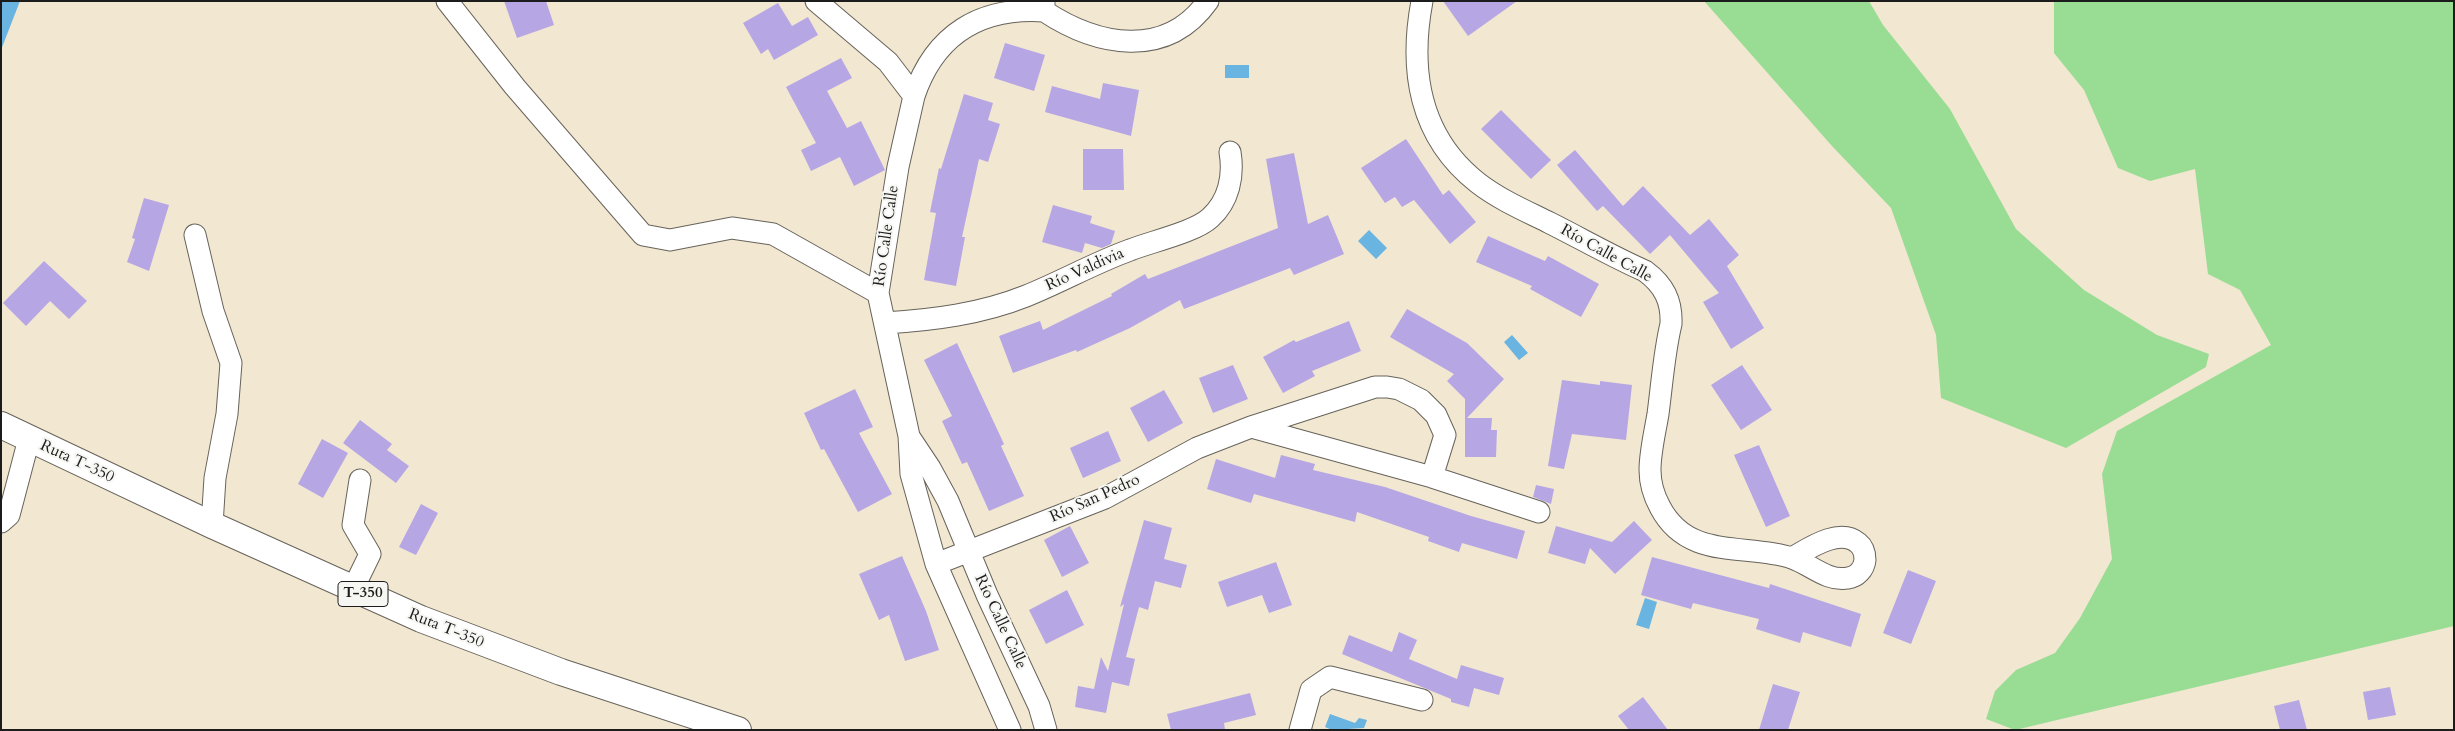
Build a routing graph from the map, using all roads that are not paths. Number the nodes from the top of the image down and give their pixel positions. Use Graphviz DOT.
graph roads {
  1 [pos="447,1"];
  2 [pos="816,1"];
  3 [pos="1208,1"];
  4 [pos="1422,1"];
  5 [pos="1044,6"];
  6 [pos="914,96"];
  7 [pos="1230,152"];
  8 [pos="195,235"];
  9 [pos="878,293"];
  10 [pos="885,323"];
  11 [pos="1,425"];
  12 [pos="1251,427"];
  13 [pos="909,436"];
  14 [pos="29,439"];
  15 [pos="1432,477"];
  16 [pos="360,480"];
  17 [pos="1539,512"];
  18 [pos="1,522"];
  19 [pos="212,525"];
  20 [pos="968,552"];
  21 [pos="1792,558"];
  22 [pos="936,564"];
  23 [pos="353,589"];
  24 [pos="1422,700"];
  25 [pos="738,730"];
  26 [pos="1010,730"];
  27 [pos="1046,730"];
  28 [pos="1300,730"];
  1 -- 9 [label="street"];
  2 -- 6 [label="street"];
  3 -- 5 [label="street, Río Calle Calle"];
  4 -- 21 [label="street, Río Calle Calle"];
  5 -- 6 [label="street, Río Calle Calle"];
  6 -- 9 [label="street, Río Calle Calle"];
  7 -- 10 [label="street, Río Valdivia"];
  8 -- 19 [label="street"];
  9 -- 10 [label="street, Río Calle Calle"];
  10 -- 13 [label="street, Río Calle Calle"];
  11 -- 14 [label="main road, Ruta T-350 / T-350"];
  12 -- 15 [label="street"];
  12 -- 15 [label="street, Río San Pedro"];
  12 -- 20 [label="street, Río San Pedro"];
  13 -- 20 [label="street, Río Calle Calle"];
  13 -- 22 [label="street, Río Calle Calle"];
  14 -- 18 [label="street"];
  14 -- 19 [label="main road, Ruta T-350 / T-350"];
  15 -- 17 [label="street"];
  16 -- 23 [label="street"];
  19 -- 23 [label="main road, Ruta T-350 / T-350"];
  20 -- 22 [label="street, Río San Pedro"];
  20 -- 27 [label="street, Río Calle Calle"];
  22 -- 26 [label="street, Río Calle Calle"];
  23 -- 25 [label="main road, Ruta T-350 / T-350"];
  24 -- 28 [label="street"];
}
